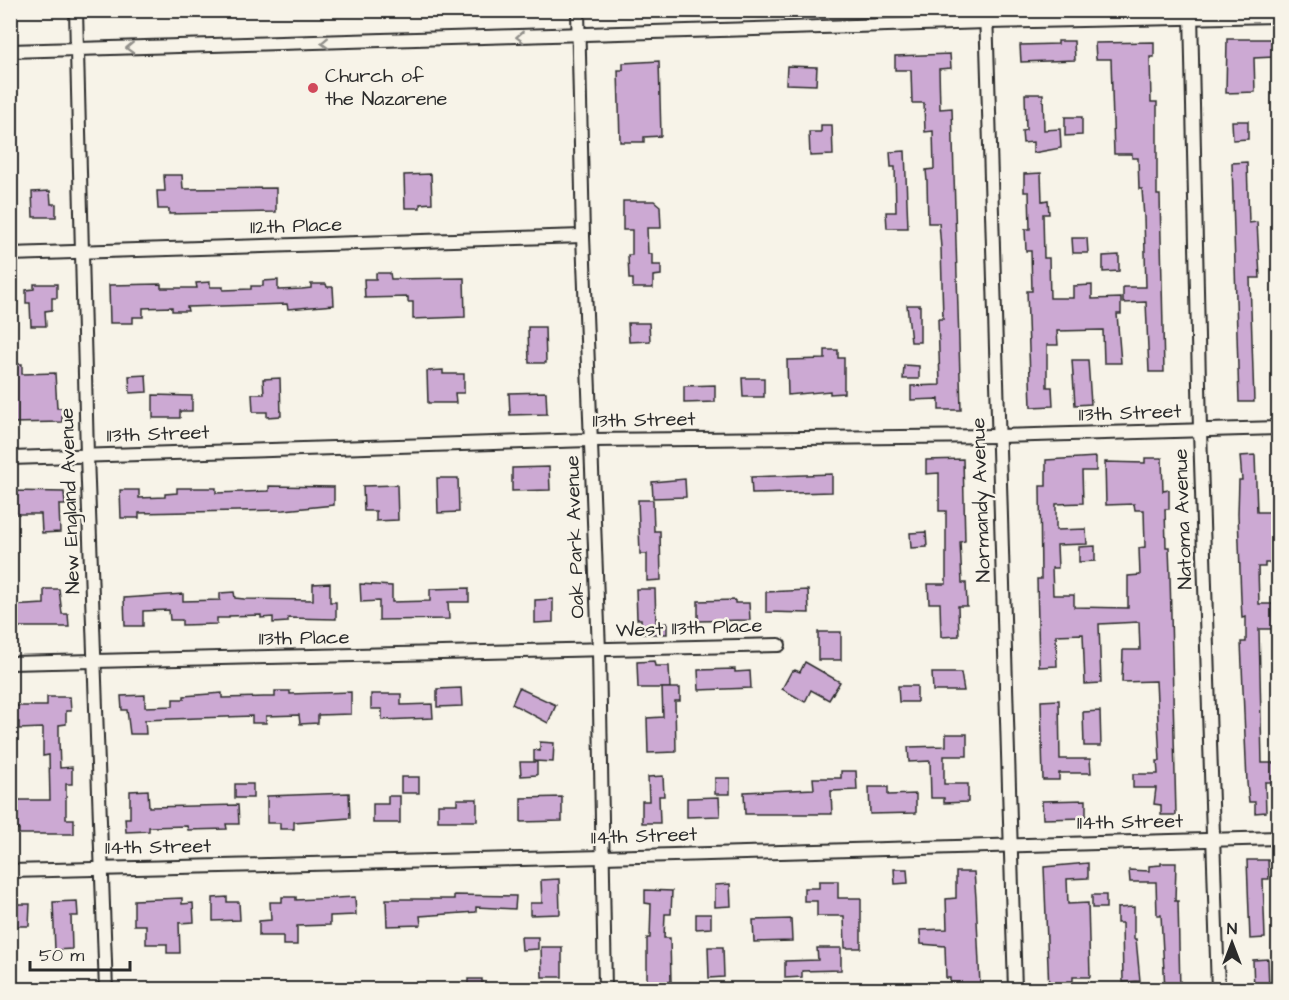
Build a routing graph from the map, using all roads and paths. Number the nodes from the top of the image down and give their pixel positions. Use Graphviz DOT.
graph roads {
  1 [pos="76,10"];
  2 [pos="578,10"];
  3 [pos="1191,14"];
  4 [pos="986,16"];
  5 [pos="1278,16"];
  6 [pos="579,36"];
  7 [pos="77,50"];
  8 [pos="10,51"];
  9 [pos="583,236"];
  10 [pos="83,252"];
  11 [pos="10,254"];
  12 [pos="1278,428"];
  13 [pos="1200,430"];
  14 [pos="999,436"];
  15 [pos="590,440"];
  16 [pos="87,455"];
  17 [pos="10,458"];
  18 [pos="779,645"];
  19 [pos="599,651"];
  20 [pos="95,662"];
  21 [pos="10,663"];
  22 [pos="1278,838"];
  23 [pos="1212,839"];
  24 [pos="1010,844"];
  25 [pos="603,857"];
  26 [pos="102,868"];
  27 [pos="10,871"];
  28 [pos="106,990"];
  29 [pos="605,990"];
  30 [pos="1014,990"];
  31 [pos="1218,990"];
  1 -- 7 [label="street, New England Avenue"];
  2 -- 6 [label="street, Oak Park Avenue"];
  3 -- 4 [label="street"];
  3 -- 5 [label="street"];
  3 -- 13 [label="street, Natoma Avenue"];
  4 -- 6 [label="street"];
  4 -- 14 [label="street, Normandy Avenue"];
  6 -- 7 [label="street, one-way"];
  6 -- 9 [label="street, Oak Park Avenue"];
  7 -- 8 [label="street"];
  7 -- 10 [label="street, New England Avenue"];
  9 -- 10 [label="street, 112th Place"];
  9 -- 15 [label="street, Oak Park Avenue"];
  10 -- 11 [label="street, 112th Place"];
  10 -- 16 [label="street, New England Avenue"];
  12 -- 13 [label="street, 113th Street"];
  13 -- 14 [label="street, 113th Street"];
  13 -- 23 [label="street, Natoma Avenue"];
  14 -- 15 [label="street, 113th Street"];
  14 -- 24 [label="street, Normandy Avenue"];
  15 -- 16 [label="street, 113th Street"];
  15 -- 19 [label="street, Oak Park Avenue"];
  16 -- 17 [label="street, 113th Street"];
  16 -- 20 [label="street, New England Avenue"];
  18 -- 19 [label="street, West 113th Place"];
  19 -- 20 [label="street, 113th Place"];
  19 -- 25 [label="street, Oak Park Avenue"];
  20 -- 21 [label="street, 113th Place"];
  20 -- 26 [label="street, New England Avenue"];
  22 -- 23 [label="street, 114th Street"];
  23 -- 24 [label="street, 114th Street"];
  23 -- 31 [label="street, Natoma Avenue"];
  24 -- 25 [label="street, 114th Street"];
  24 -- 30 [label="street, Normandy Avenue"];
  25 -- 26 [label="street, 114th Street"];
  25 -- 29 [label="street, Oak Park Avenue"];
  26 -- 27 [label="street, 114th Street"];
  26 -- 28 [label="street, New England Avenue"];
}
